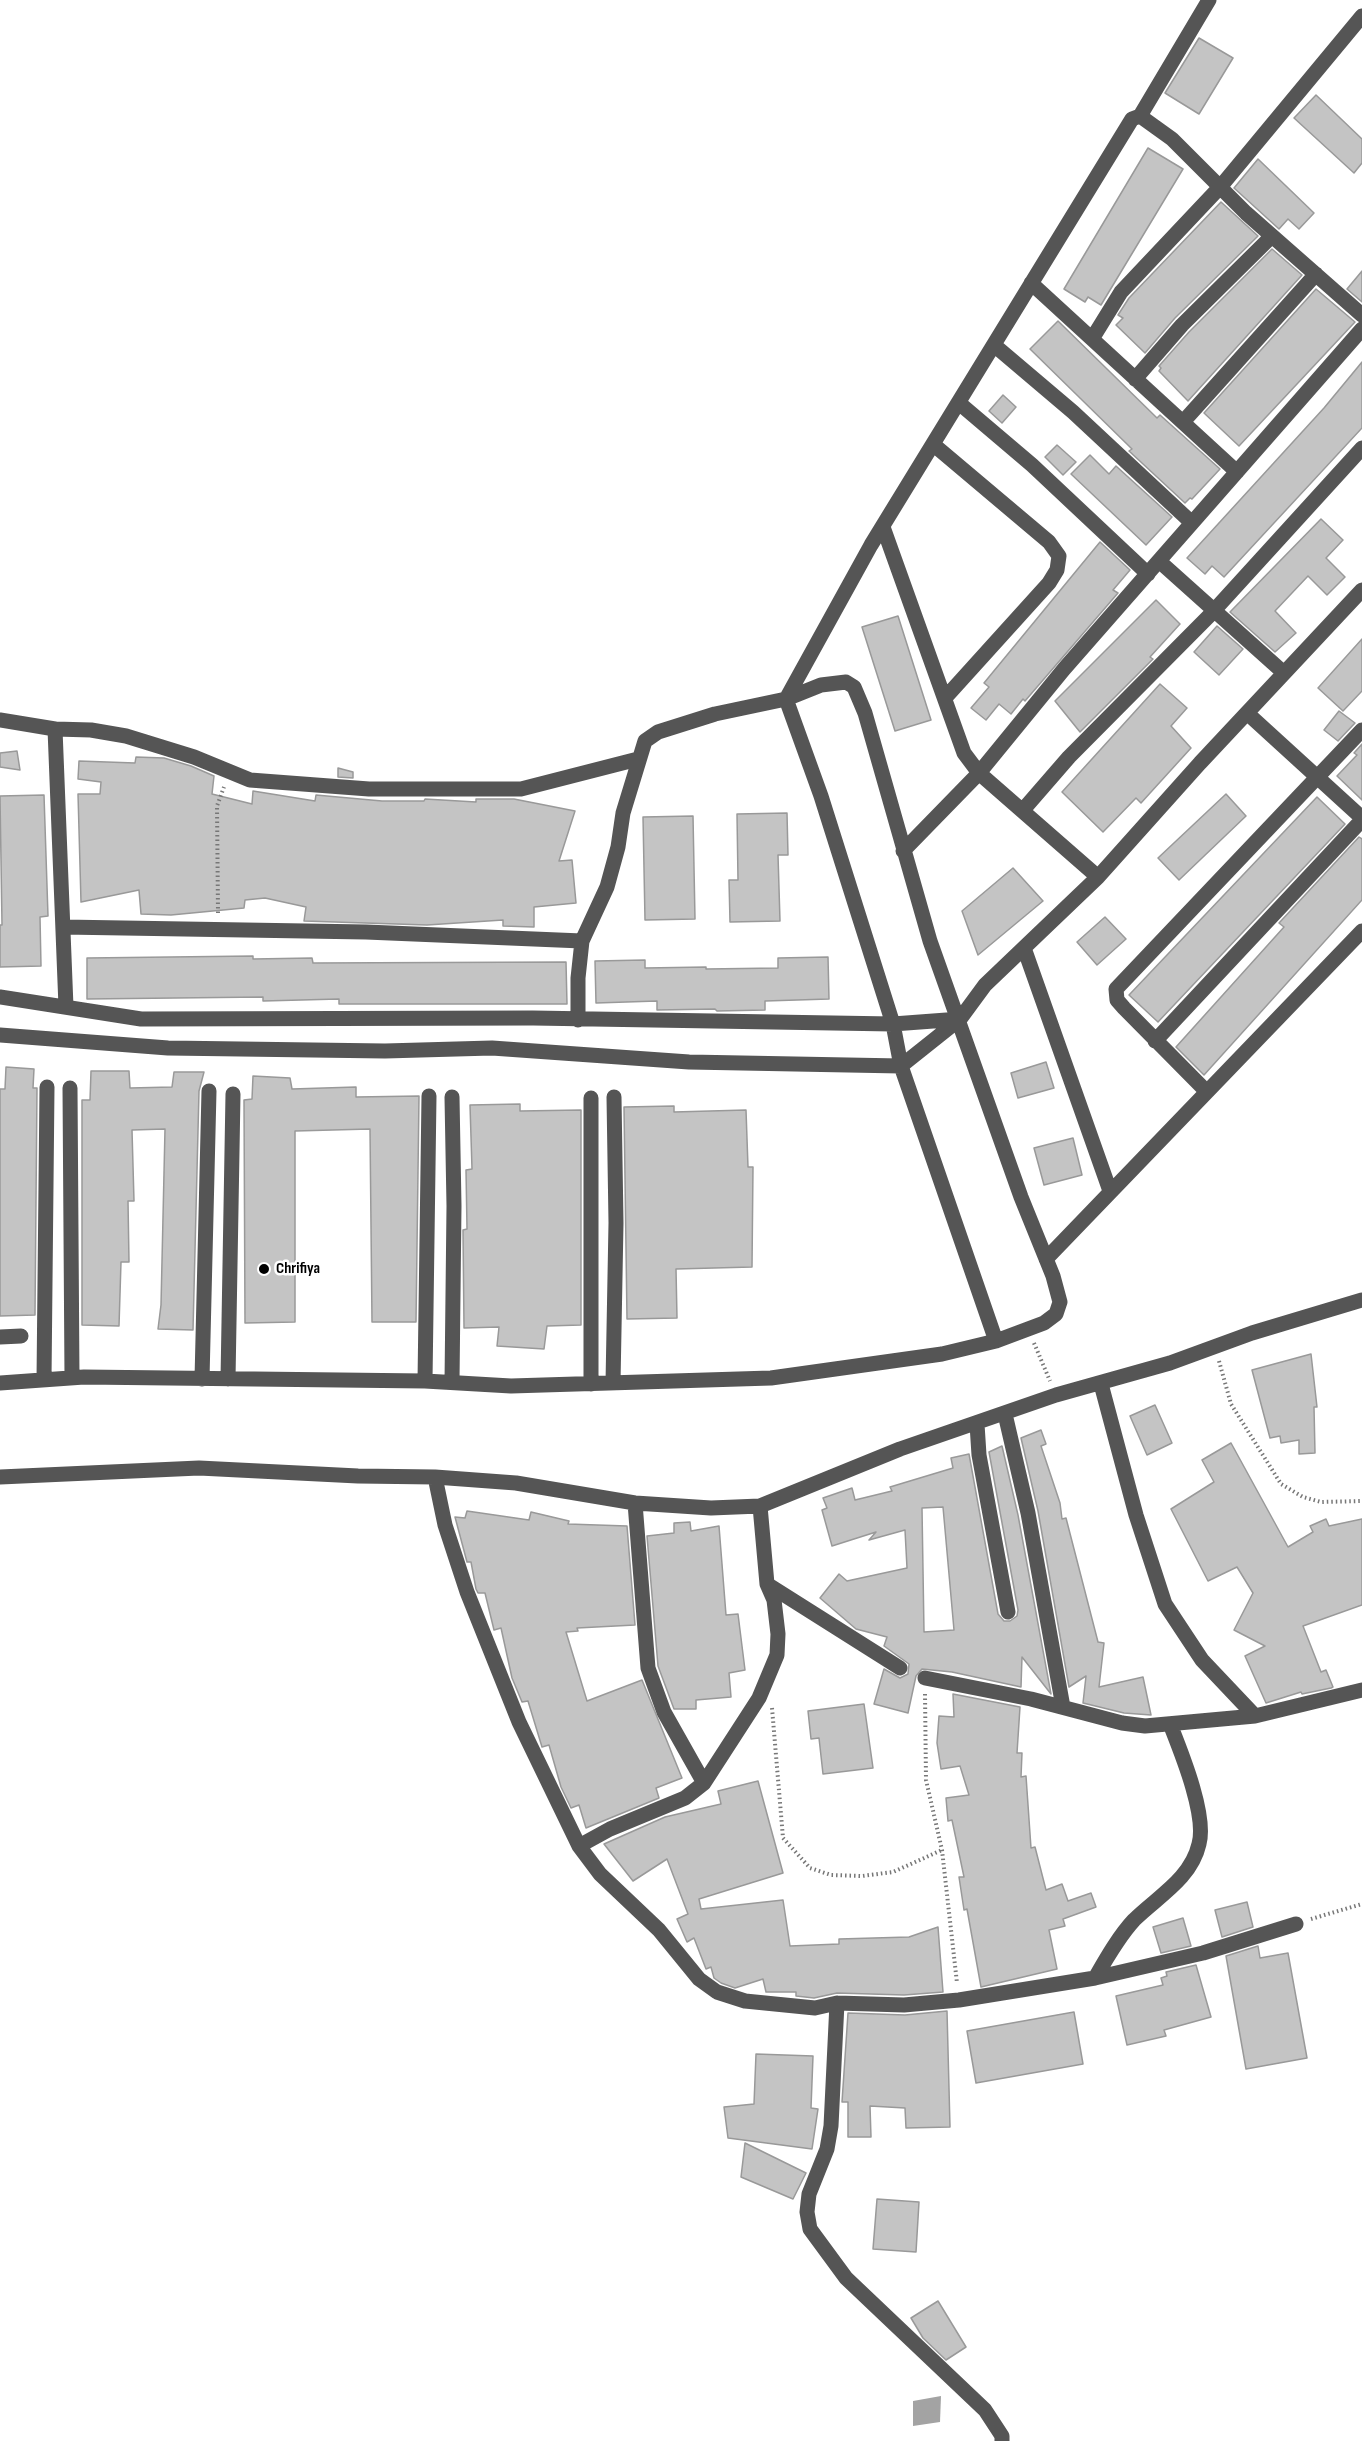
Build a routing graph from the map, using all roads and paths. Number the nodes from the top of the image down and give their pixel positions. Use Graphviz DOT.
graph roads {
  1 [pos="1209,0"];
  2 [pos="1362,16"];
  3 [pos="1140,116"];
  4 [pos="1221,186"];
  5 [pos="1272,236"];
  6 [pos="1316,274"];
  7 [pos="1031,283"];
  8 [pos="1362,315"];
  9 [pos="1362,329"];
  10 [pos="1092,339"];
  11 [pos="994,345"];
  12 [pos="1135,379"];
  13 [pos="959,403"];
  14 [pos="1183,422"];
  15 [pos="934,445"];
  16 [pos="1362,448"];
  17 [pos="1237,472"];
  18 [pos="1192,524"];
  19 [pos="884,527"];
  20 [pos="1159,561"];
  21 [pos="1148,574"];
  22 [pos="1362,590"];
  23 [pos="1214,610"];
  24 [pos="1284,673"];
  25 [pos="945,698"];
  26 [pos="786,699"];
  27 [pos="1247,713"];
  28 [pos="0,720"];
  29 [pos="55,729"];
  30 [pos="1362,730"];
  31 [pos="638,759"];
  32 [pos="235,773"];
  33 [pos="979,773"];
  34 [pos="1317,777"];
  35 [pos="1023,810"];
  36 [pos="1362,819"];
  37 [pos="903,851"];
  38 [pos="1098,877"];
  39 [pos="63,927"];
  40 [pos="218,929"];
  41 [pos="1362,931"];
  42 [pos="582,942"];
  43 [pos="1024,948"];
  44 [pos="0,997"];
  45 [pos="66,1007"];
  46 [pos="960,1019"];
  47 [pos="578,1020"];
  48 [pos="893,1024"];
  49 [pos="0,1035"];
  50 [pos="1155,1041"];
  51 [pos="901,1066"];
  52 [pos="47,1087"];
  53 [pos="70,1088"];
  54 [pos="209,1091"];
  55 [pos="1207,1092"];
  56 [pos="233,1094"];
  57 [pos="429,1096"];
  58 [pos="452,1097"];
  59 [pos="614,1097"];
  60 [pos="591,1098"];
  61 [pos="1110,1191"];
  62 [pos="45,1203"];
  63 [pos="71,1203"];
  64 [pos="428,1206"];
  65 [pos="454,1206"];
  66 [pos="205,1213"];
  67 [pos="232,1213"];
  68 [pos="616,1223"];
  69 [pos="592,1224"];
  70 [pos="1046,1259"];
  71 [pos="1362,1300"];
  72 [pos="1029,1329"];
  73 [pos="0,1336"];
  74 [pos="21,1336"];
  75 [pos="996,1341"];
  76 [pos="1215,1346"];
  77 [pos="72,1378"];
  78 [pos="202,1379"];
  79 [pos="228,1379"];
  80 [pos="44,1380"];
  81 [pos="425,1381"];
  82 [pos="452,1382"];
  83 [pos="0,1383"];
  84 [pos="613,1383"];
  85 [pos="591,1384"];
  86 [pos="1101,1384"];
  87 [pos="1056,1395"];
  88 [pos="1005,1414"];
  89 [pos="977,1424"];
  90 [pos="0,1477"];
  91 [pos="435,1477"];
  92 [pos="1362,1501"];
  93 [pos="635,1503"];
  94 [pos="760,1506"];
  95 [pos="767,1584"];
  96 [pos="1008,1612"];
  97 [pos="900,1668"];
  98 [pos="770,1675"];
  99 [pos="925,1678"];
  100 [pos="1362,1690"];
  101 [pos="1063,1707"];
  102 [pos="1254,1716"];
  103 [pos="1170,1724"];
  104 [pos="704,1783"];
  105 [pos="579,1846"];
  106 [pos="942,1850"];
  107 [pos="1362,1904"];
  108 [pos="1296,1924"];
  109 [pos="1095,1978"];
  110 [pos="959,2000"];
  111 [pos="837,2003"];
  112 [pos="1004,2439"];
  1 -- 3 [label="street"];
  2 -- 4 [label="street"];
  3 -- 4 [label="street"];
  3 -- 7 [label="street"];
  4 -- 5 [label="street"];
  4 -- 10 [label="street"];
  5 -- 6 [label="street"];
  5 -- 12 [label="street"];
  6 -- 8 [label="street"];
  6 -- 14 [label="street"];
  7 -- 10 [label="street"];
  7 -- 11 [label="street"];
  9 -- 17 [label="street"];
  10 -- 12 [label="street"];
  11 -- 13 [label="street"];
  11 -- 18 [label="street"];
  12 -- 14 [label="street"];
  13 -- 15 [label="street"];
  13 -- 21 [label="street"];
  14 -- 17 [label="street"];
  15 -- 19 [label="street"];
  15 -- 25 [label="street"];
  16 -- 23 [label="street"];
  17 -- 18 [label="street"];
  18 -- 20 [label="street"];
  19 -- 25 [label="street"];
  19 -- 26 [label="street"];
  20 -- 21 [label="street"];
  20 -- 23 [label="street"];
  21 -- 33 [label="street"];
  22 -- 24 [label="street"];
  23 -- 24 [label="street"];
  23 -- 35 [label="street"];
  24 -- 27 [label="street"];
  25 -- 33 [label="street"];
  26 -- 31 [label="street"];
  26 -- 37 [label="street"];
  26 -- 48 [label="street"];
  27 -- 34 [label="street"];
  27 -- 38 [label="street"];
  28 -- 29 [label="street"];
  29 -- 32 [label="street"];
  29 -- 39 [label="street"];
  30 -- 34 [label="street"];
  31 -- 32 [label="street"];
  31 -- 42 [label="street"];
  32 -- 40 [label="path"];
  33 -- 35 [label="street"];
  33 -- 37 [label="street"];
  34 -- 36 [label="street"];
  34 -- 50 [label="street"];
  35 -- 38 [label="street"];
  36 -- 50 [label="street"];
  37 -- 46 [label="street"];
  38 -- 43 [label="street"];
  39 -- 40 [label="street"];
  39 -- 45 [label="street"];
  40 -- 42 [label="street"];
  41 -- 55 [label="street"];
  42 -- 47 [label="street"];
  43 -- 46 [label="street"];
  43 -- 61 [label="street"];
  44 -- 45 [label="street"];
  45 -- 47 [label="street"];
  46 -- 48 [label="street"];
  46 -- 51 [label="street"];
  46 -- 70 [label="street"];
  47 -- 48 [label="street"];
  48 -- 51 [label="street"];
  49 -- 51 [label="street"];
  50 -- 55 [label="street"];
  51 -- 75 [label="street"];
  52 -- 62 [label="street"];
  53 -- 63 [label="street"];
  54 -- 66 [label="street"];
  55 -- 61 [label="street"];
  56 -- 67 [label="street"];
  57 -- 64 [label="street"];
  58 -- 65 [label="street"];
  59 -- 68 [label="street"];
  60 -- 69 [label="street"];
  61 -- 70 [label="street"];
  62 -- 63 [label="street"];
  62 -- 80 [label="street"];
  63 -- 77 [label="street"];
  64 -- 65 [label="street"];
  64 -- 81 [label="street"];
  65 -- 82 [label="street"];
  66 -- 67 [label="street"];
  66 -- 78 [label="street"];
  67 -- 79 [label="street"];
  68 -- 69 [label="street"];
  68 -- 84 [label="street"];
  69 -- 85 [label="street"];
  70 -- 72 [label="street"];
  71 -- 76 [label="street"];
  72 -- 75 [label="street"];
  72 -- 87 [label="path"];
  73 -- 74 [label="street"];
  75 -- 84 [label="street"];
  76 -- 86 [label="street"];
  76 -- 92 [label="path"];
  77 -- 78 [label="street"];
  77 -- 80 [label="street"];
  78 -- 79 [label="street"];
  79 -- 81 [label="street"];
  80 -- 83 [label="street"];
  81 -- 82 [label="street"];
  82 -- 85 [label="street"];
  84 -- 85 [label="street"];
  86 -- 87 [label="street"];
  86 -- 102 [label="street"];
  87 -- 88 [label="street"];
  88 -- 89 [label="street"];
  88 -- 101 [label="street"];
  89 -- 94 [label="street"];
  89 -- 96 [label="street"];
  90 -- 91 [label="street"];
  91 -- 93 [label="street"];
  91 -- 105 [label="street"];
  93 -- 94 [label="street"];
  93 -- 104 [label="street"];
  94 -- 95 [label="street"];
  95 -- 97 [label="street"];
  95 -- 98 [label="street"];
  98 -- 104 [label="street"];
  98 -- 106 [label="path"];
  99 -- 101 [label="street"];
  99 -- 106 [label="path"];
  100 -- 102 [label="street"];
  101 -- 103 [label="street"];
  102 -- 103 [label="street"];
  103 -- 109 [label="street"];
  104 -- 105 [label="street"];
  105 -- 111 [label="street"];
  106 -- 110 [label="path"];
  107 -- 108 [label="path"];
  108 -- 109 [label="street"];
  109 -- 110 [label="street"];
  110 -- 111 [label="street"];
  111 -- 112 [label="street"];
}
